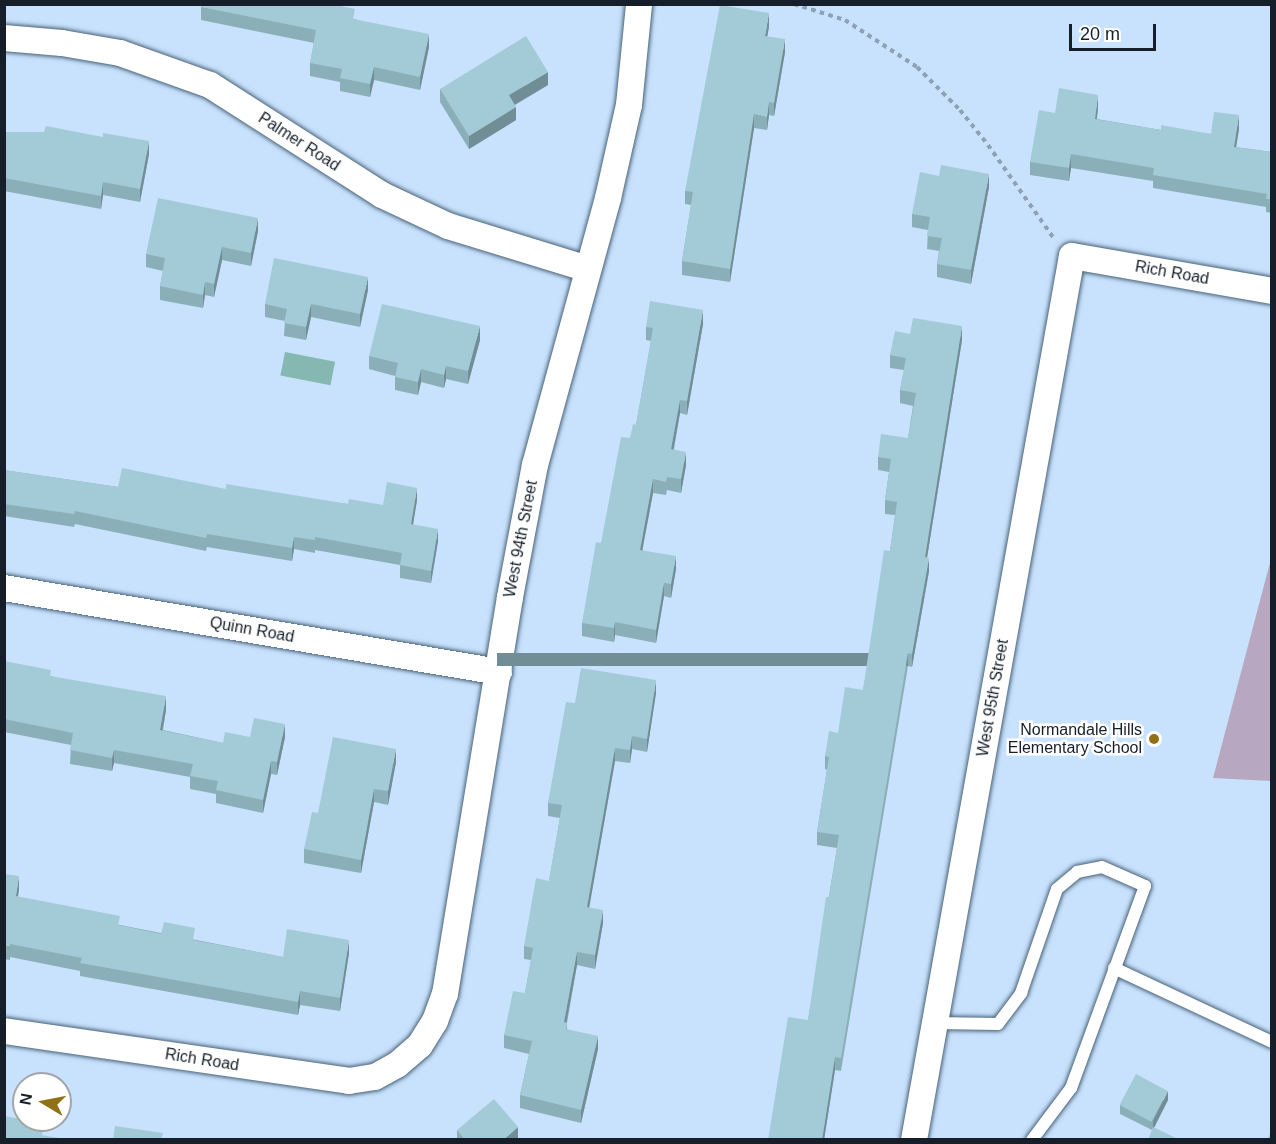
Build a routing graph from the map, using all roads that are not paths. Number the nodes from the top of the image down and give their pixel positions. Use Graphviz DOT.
graph roads {
  1 [pos="639,4"];
  2 [pos="4,38"];
  3 [pos="1072,259"];
  4 [pos="588,269"];
  5 [pos="1272,291"];
  6 [pos="4,588"];
  7 [pos="499,672"];
  8 [pos="1114,968"];
  9 [pos="935,1023"];
  10 [pos="4,1031"];
  11 [pos="1272,1042"];
  12 [pos="397,1065"];
  13 [pos="914,1140"];
  14 [pos="1032,1140"];
  1 -- 4 [label="street, West 94th Street"];
  2 -- 4 [label="street, Palmer Road"];
  3 -- 5 [label="street, Rich Road"];
  3 -- 9 [label="street, West 95th Street"];
  4 -- 7 [label="street, West 94th Street"];
  6 -- 7 [label="street, Quinn Road"];
  7 -- 12 [label="street, West 94th Street"];
  8 -- 9 [label="lane"];
  8 -- 11 [label="lane"];
  8 -- 14 [label="lane"];
  9 -- 13 [label="street, West 95th Street"];
  10 -- 12 [label="street, Rich Road"];
}
